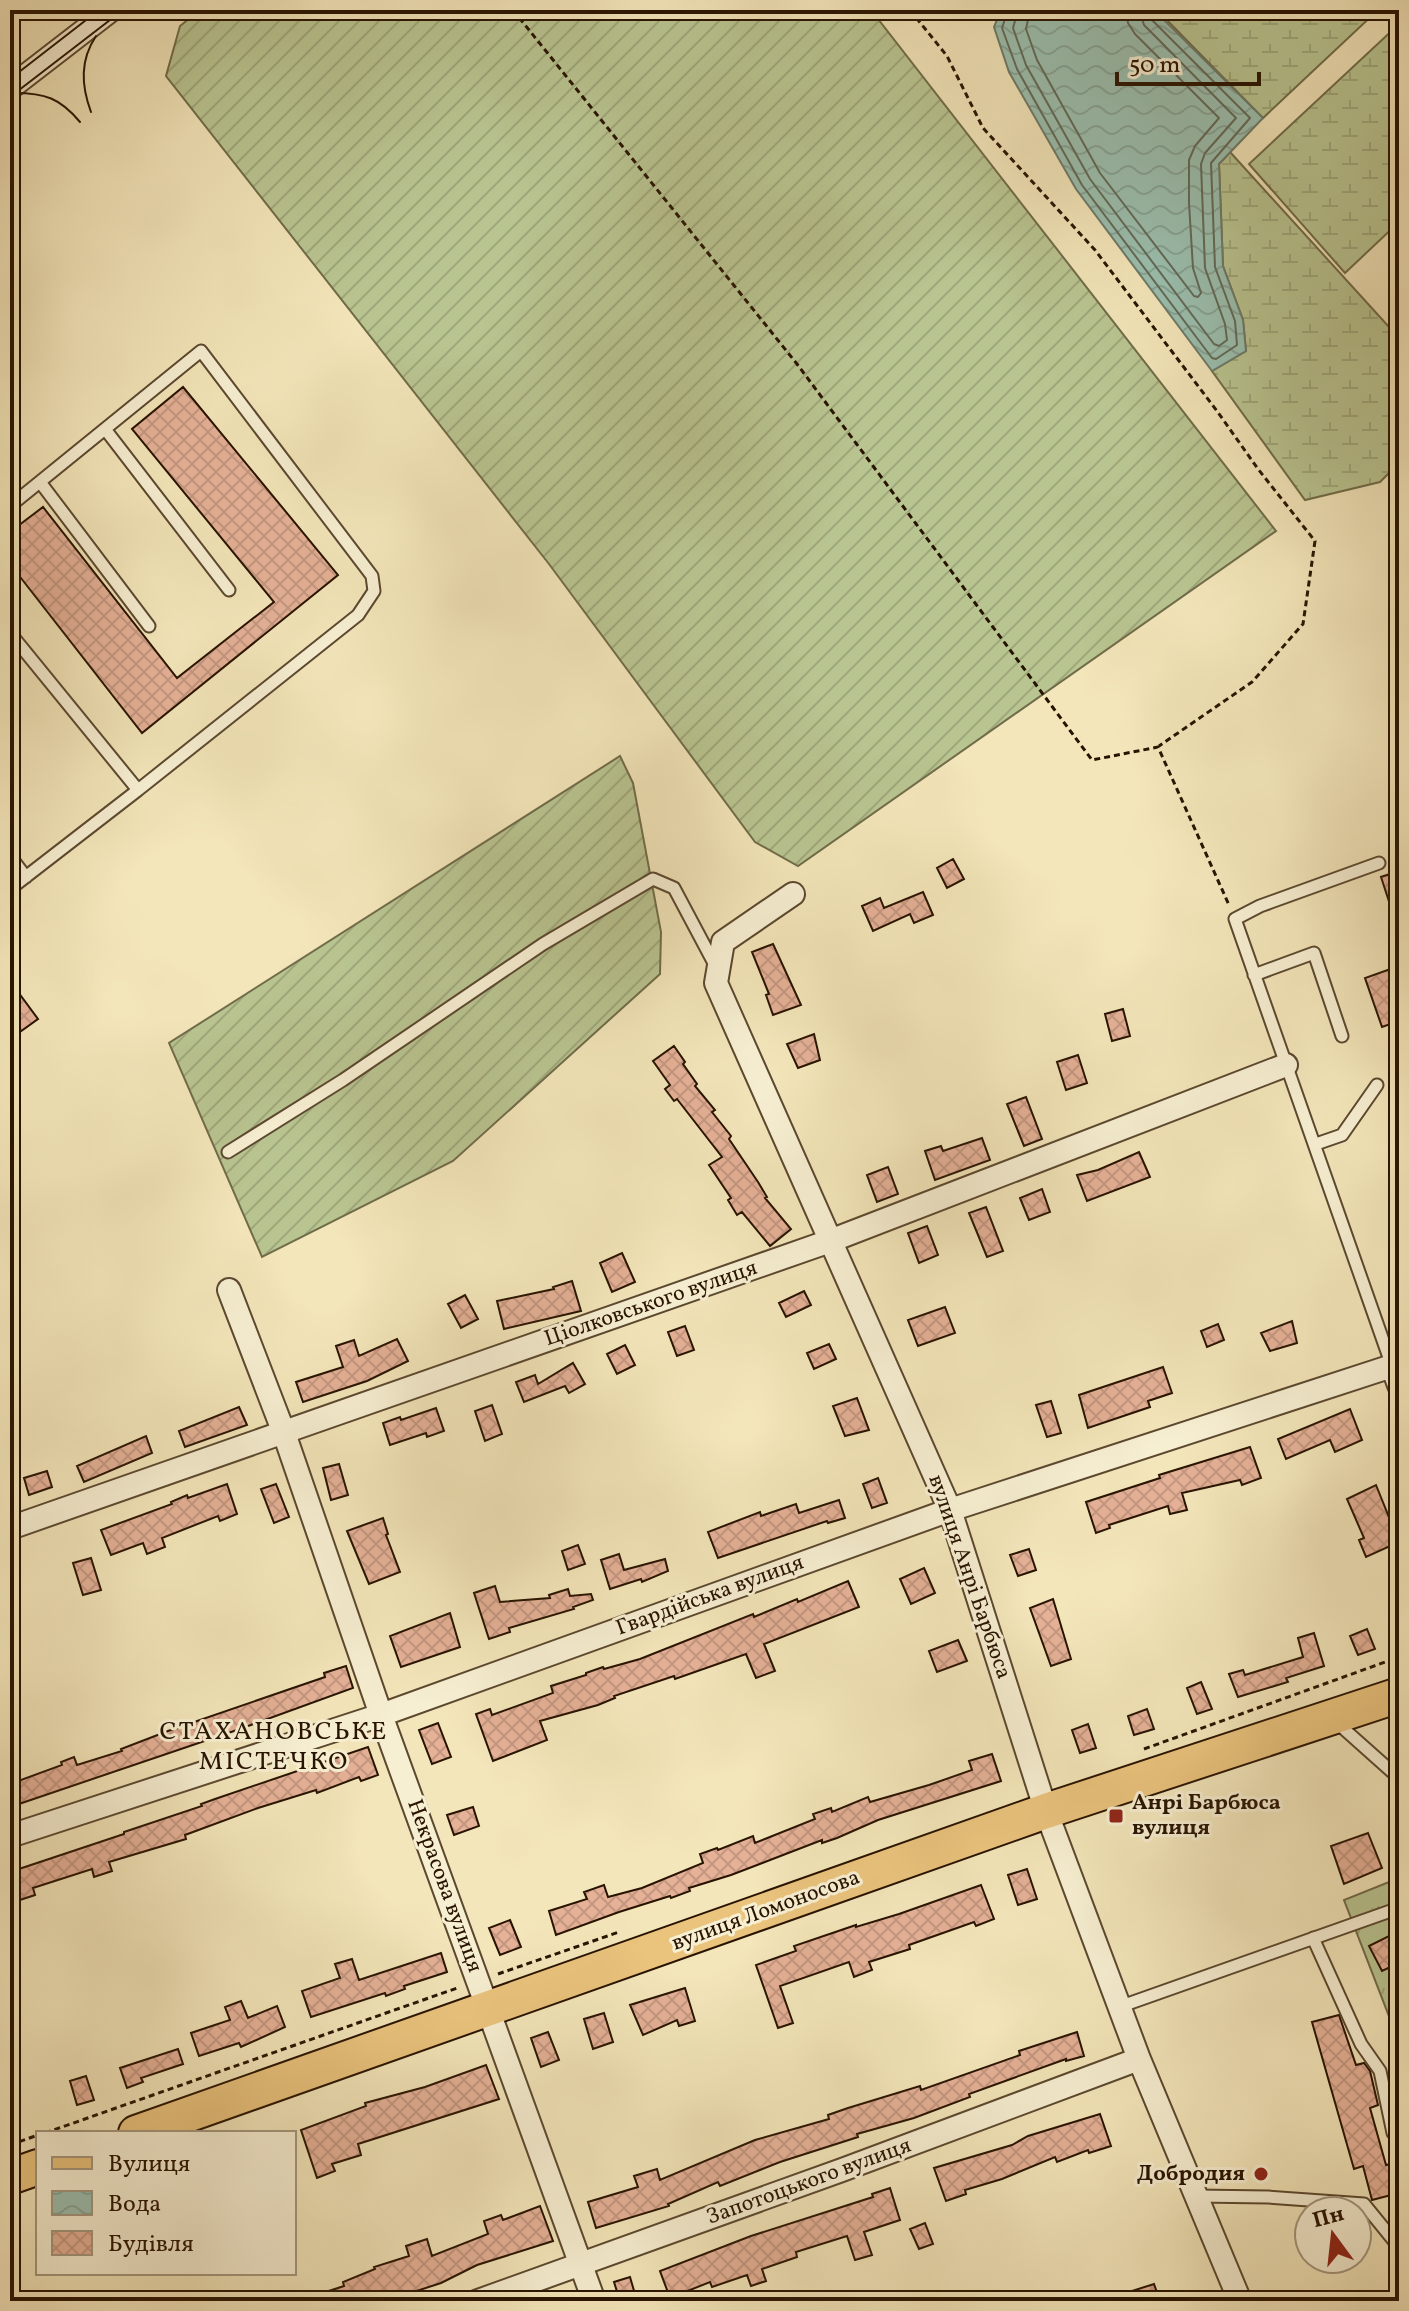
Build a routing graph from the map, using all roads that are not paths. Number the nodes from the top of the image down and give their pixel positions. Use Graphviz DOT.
graph roads {
  1 [pos="111,10"];
  2 [pos="10,88"];
  3 [pos="105,429"];
  4 [pos="40,482"];
  5 [pos="10,506"];
  6 [pos="229,590"];
  7 [pos="149,626"];
  8 [pos="10,633"];
  9 [pos="138,790"];
  10 [pos="10,856"];
  11 [pos="1379,863"];
  12 [pos="26,877"];
  13 [pos="10,889"];
  14 [pos="793,894"];
  15 [pos="718,971"];
  16 [pos="1254,975"];
  17 [pos="1342,1036"];
  18 [pos="1286,1065"];
  19 [pos="1377,1085"];
  20 [pos="1316,1144"];
  21 [pos="228,1152"];
  22 [pos="830,1241"];
  23 [pos="229,1290"];
  24 [pos="1396,1376"];
  25 [pos="284,1433"];
  26 [pos="950,1510"];
  27 [pos="10,1528"];
  28 [pos="1399,1695"];
  29 [pos="381,1715"];
  30 [pos="1332,1718"];
  31 [pos="1399,1778"];
  32 [pos="1046,1811"];
  33 [pos="10,1836"];
  34 [pos="1399,1908"];
  35 [pos="1313,1938"];
  36 [pos="484,1995"];
  37 [pos="1119,2007"];
  38 [pos="1139,2059"];
  39 [pos="141,2131"];
  40 [pos="1399,2138"];
  41 [pos="36,2168"];
  42 [pos="10,2177"];
  43 [pos="1196,2196"];
  44 [pos="1399,2247"];
  45 [pos="582,2264"];
  46 [pos="1237,2300"];
  47 [pos="478,2301"];
  48 [pos="594,2301"];
  1 -- 2 [label="street"];
  3 -- 4 [label="lane"];
  3 -- 6 [label="lane"];
  3 -- 9 [label="lane"];
  4 -- 5 [label="lane"];
  4 -- 7 [label="lane"];
  8 -- 9 [label="lane"];
  9 -- 12 [label="lane"];
  10 -- 12 [label="lane"];
  11 -- 16 [label="lane"];
  12 -- 13 [label="lane"];
  14 -- 15 [label="street"];
  15 -- 21 [label="lane"];
  15 -- 22 [label="street, вулиця Анрі Барбюса"];
  16 -- 17 [label="lane"];
  16 -- 18 [label="lane"];
  18 -- 20 [label="lane"];
  18 -- 22 [label="street, Ціолковського вулиця"];
  19 -- 20 [label="lane"];
  20 -- 24 [label="lane"];
  22 -- 25 [label="street, Ціолковського вулиця"];
  22 -- 26 [label="street, вулиця Анрі Барбюса"];
  23 -- 25 [label="street, Некрасова вулиця"];
  24 -- 26 [label="street, Гвардійська вулиця"];
  25 -- 27 [label="street, Ціолковського вулиця"];
  25 -- 29 [label="street, Некрасова вулиця"];
  26 -- 29 [label="street, Гвардійська вулиця"];
  26 -- 32 [label="street, вулиця Анрі Барбюса"];
  28 -- 30 [label="main road, вулиця Ломоносова"];
  29 -- 33 [label="street, Гвардійська вулиця"];
  29 -- 36 [label="street, Некрасова вулиця"];
  30 -- 31 [label="lane"];
  30 -- 32 [label="main road, вулиця Ломоносова"];
  32 -- 36 [label="main road, вулиця Ломоносова"];
  32 -- 37 [label="street, вулиця Анрі Барбюса"];
  34 -- 35 [label="lane"];
  35 -- 37 [label="lane"];
  35 -- 40 [label="lane"];
  36 -- 39 [label="main road, вулиця Ломоносова"];
  36 -- 45 [label="street, Некрасова вулиця"];
  37 -- 38 [label="street, вулиця Анрі Барбюса"];
  38 -- 43 [label="street, вулиця Анрі Барбюса"];
  38 -- 45 [label="street, Запотоцького вулиця"];
  41 -- 42 [label="main road"];
  43 -- 44 [label="lane"];
  43 -- 46 [label="street, вулиця Анрі Барбюса"];
  45 -- 47 [label="street, Запотоцького вулиця"];
  45 -- 48 [label="street, Некрасова вулиця"];
}
